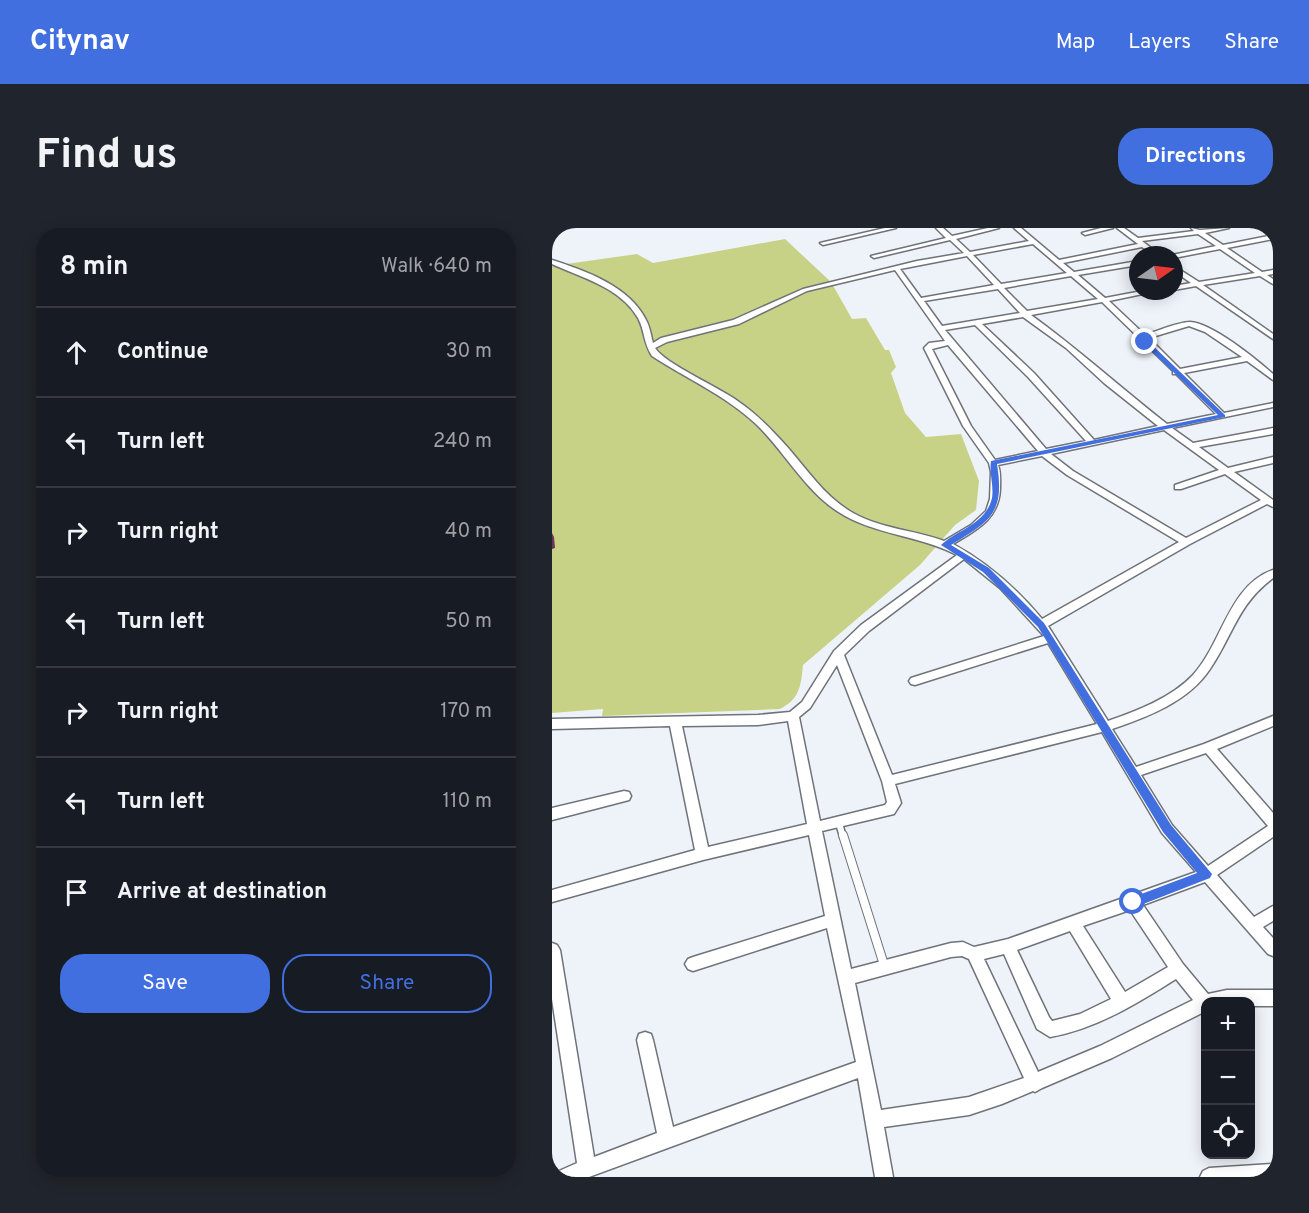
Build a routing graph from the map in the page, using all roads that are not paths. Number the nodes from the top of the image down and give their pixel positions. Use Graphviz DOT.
graph roads {
  1 [pos="893,228"];
  2 [pos="939,228"];
  3 [pos="996,228"];
  4 [pos="1017,228"];
  5 [pos="1110,228"];
  6 [pos="1120,228"];
  7 [pos="1226,228"];
  8 [pos="1197,230"];
  9 [pos="1085,233"];
  10 [pos="952,237"];
  11 [pos="1273,237"];
  12 [pos="1137,240"];
  13 [pos="1034,242"];
  14 [pos="823,243"];
  15 [pos="1144,245"];
  16 [pos="1222,248"];
  17 [pos="969,254"];
  18 [pos="1183,254"];
  19 [pos="874,256"];
  20 [pos="552,262"];
  21 [pos="1058,262"];
  22 [pos="1129,265"];
  23 [pos="897,269"];
  24 [pos="1273,272"];
  25 [pos="1260,274"];
  26 [pos="1073,275"];
  27 [pos="1183,275"];
  28 [pos="1273,282"];
  29 [pos="1195,284"];
  30 [pos="1183,286"];
  31 [pos="1000,287"];
  32 [pos="1129,295"];
  33 [pos="919,300"];
  34 [pos="1103,300"];
  35 [pos="1026,315"];
  36 [pos="977,323"];
  37 [pos="940,329"];
  38 [pos="1273,337"];
  39 [pos="1142,338"];
  40 [pos="950,342"];
  41 [pos="650,348"];
  42 [pos="1248,358"];
  43 [pos="1176,372"];
  44 [pos="1273,378"];
  45 [pos="1273,405"];
  46 [pos="1223,416"];
  47 [pos="1167,428"];
  48 [pos="1273,431"];
  49 [pos="1092,443"];
  50 [pos="1190,446"];
  51 [pos="1043,452"];
  52 [pos="1273,460"];
  53 [pos="993,463"];
  54 [pos="1225,471"];
  55 [pos="1178,487"];
  56 [pos="1270,502"];
  57 [pos="1186,542"];
  58 [pos="945,545"];
  59 [pos="963,555"];
  60 [pos="1273,573"];
  61 [pos="1041,625"];
  62 [pos="1051,638"];
  63 [pos="838,654"];
  64 [pos="915,681"];
  65 [pos="793,716"];
  66 [pos="675,721"];
  67 [pos="1273,721"];
  68 [pos="552,724"];
  69 [pos="1105,726"];
  70 [pos="1208,747"];
  71 [pos="1133,773"];
  72 [pos="888,781"];
  73 [pos="624,796"];
  74 [pos="552,814"];
  75 [pos="839,823"];
  76 [pos="1273,823"];
  77 [pos="814,829"];
  78 [pos="1273,830"];
  79 [pos="703,854"];
  80 [pos="1206,874"];
  81 [pos="552,896"];
  82 [pos="1133,902"];
  83 [pos="1273,913"];
  84 [pos="833,920"];
  85 [pos="1073,923"];
  86 [pos="1252,926"];
  87 [pos="1008,946"];
  88 [pos="1273,949"];
  89 [pos="552,950"];
  90 [pos="974,954"];
  91 [pos="693,964"];
  92 [pos="885,968"];
  93 [pos="1178,969"];
  94 [pos="847,978"];
  95 [pos="1201,997"];
  96 [pos="1255,998"];
  97 [pos="1273,998"];
  98 [pos="1122,1002"];
  99 [pos="1201,1004"];
  100 [pos="645,1040"];
  101 [pos="866,1067"];
  102 [pos="1035,1084"];
  103 [pos="874,1120"];
  104 [pos="667,1138"];
  105 [pos="587,1169"];
  106 [pos="1273,1173"];
  107 [pos="565,1177"];
  108 [pos="884,1177"];
  109 [pos="1209,1177"];
  1 -- 14 [label="street"];
  2 -- 10 [label="street"];
  3 -- 10 [label="street"];
  4 -- 13 [label="street"];
  5 -- 9 [label="street"];
  6 -- 12 [label="street"];
  7 -- 8 [label="street"];
  8 -- 12 [label="street"];
  8 -- 16 [label="street"];
  10 -- 17 [label="street"];
  10 -- 19 [label="street"];
  11 -- 16 [label="street"];
  12 -- 15 [label="street"];
  13 -- 17 [label="street"];
  13 -- 21 [label="street"];
  15 -- 21 [label="street"];
  16 -- 18 [label="street"];
  16 -- 25 [label="street"];
  17 -- 23 [label="street"];
  17 -- 31 [label="street"];
  20 -- 41 [label="street"];
  21 -- 26 [label="street"];
  22 -- 26 [label="street"];
  23 -- 33 [label="street"];
  23 -- 41 [label="street"];
  24 -- 25 [label="street"];
  25 -- 28 [label="street"];
  25 -- 29 [label="street"];
  26 -- 31 [label="street"];
  26 -- 34 [label="street"];
  27 -- 29 [label="street"];
  29 -- 30 [label="street"];
  29 -- 38 [label="street"];
  31 -- 33 [label="street"];
  31 -- 35 [label="street"];
  32 -- 34 [label="street"];
  33 -- 37 [label="street"];
  34 -- 35 [label="street"];
  34 -- 39 [label="street"];
  35 -- 36 [label="street"];
  35 -- 47 [label="street"];
  36 -- 37 [label="street"];
  36 -- 49 [label="street"];
  37 -- 40 [label="street"];
  39 -- 42 [label="street"];
  39 -- 43 [label="street"];
  40 -- 51 [label="street"];
  40 -- 53 [label="street"];
  41 -- 58 [label="street"];
  42 -- 43 [label="street"];
  42 -- 44 [label="street"];
  43 -- 46 [label="street"];
  45 -- 46 [label="street"];
  46 -- 47 [label="street"];
  47 -- 49 [label="street"];
  47 -- 50 [label="street"];
  48 -- 50 [label="street"];
  49 -- 51 [label="street"];
  50 -- 54 [label="street"];
  51 -- 53 [label="street"];
  51 -- 57 [label="street"];
  52 -- 54 [label="street"];
  53 -- 58 [label="street"];
  54 -- 55 [label="street"];
  54 -- 56 [label="street"];
  56 -- 57 [label="street"];
  57 -- 61 [label="street"];
  58 -- 59 [label="street"];
  59 -- 61 [label="street"];
  59 -- 63 [label="street"];
  60 -- 69 [label="street"];
  61 -- 62 [label="street"];
  62 -- 64 [label="street"];
  62 -- 69 [label="street"];
  63 -- 65 [label="street"];
  63 -- 72 [label="street"];
  65 -- 66 [label="street"];
  65 -- 77 [label="street"];
  66 -- 68 [label="street"];
  66 -- 79 [label="street"];
  67 -- 70 [label="street"];
  69 -- 71 [label="street"];
  69 -- 72 [label="street"];
  70 -- 71 [label="street"];
  70 -- 76 [label="street"];
  71 -- 80 [label="street"];
  72 -- 75 [label="street"];
  73 -- 74 [label="street"];
  75 -- 77 [label="street"];
  75 -- 92 [label="lane"];
  77 -- 79 [label="street"];
  77 -- 84 [label="street"];
  78 -- 80 [label="street"];
  79 -- 81 [label="street"];
  80 -- 82 [label="street"];
  80 -- 86 [label="street"];
  82 -- 85 [label="street"];
  82 -- 93 [label="street"];
  83 -- 86 [label="street"];
  84 -- 91 [label="street"];
  84 -- 94 [label="street"];
  85 -- 87 [label="street"];
  85 -- 98 [label="street"];
  86 -- 88 [label="street"];
  87 -- 90 [label="street"];
  87 -- 98 [label="street"];
  89 -- 105 [label="street"];
  90 -- 92 [label="street"];
  90 -- 102 [label="street"];
  92 -- 94 [label="street"];
  93 -- 95 [label="street"];
  93 -- 98 [label="street"];
  94 -- 101 [label="street"];
  96 -- 97 [label="street"];
  99 -- 102 [label="street"];
  100 -- 104 [label="street"];
  101 -- 103 [label="street"];
  101 -- 104 [label="street"];
  102 -- 103 [label="street"];
  103 -- 108 [label="street"];
  104 -- 105 [label="street"];
  105 -- 107 [label="street"];
  106 -- 109 [label="street"];
}
